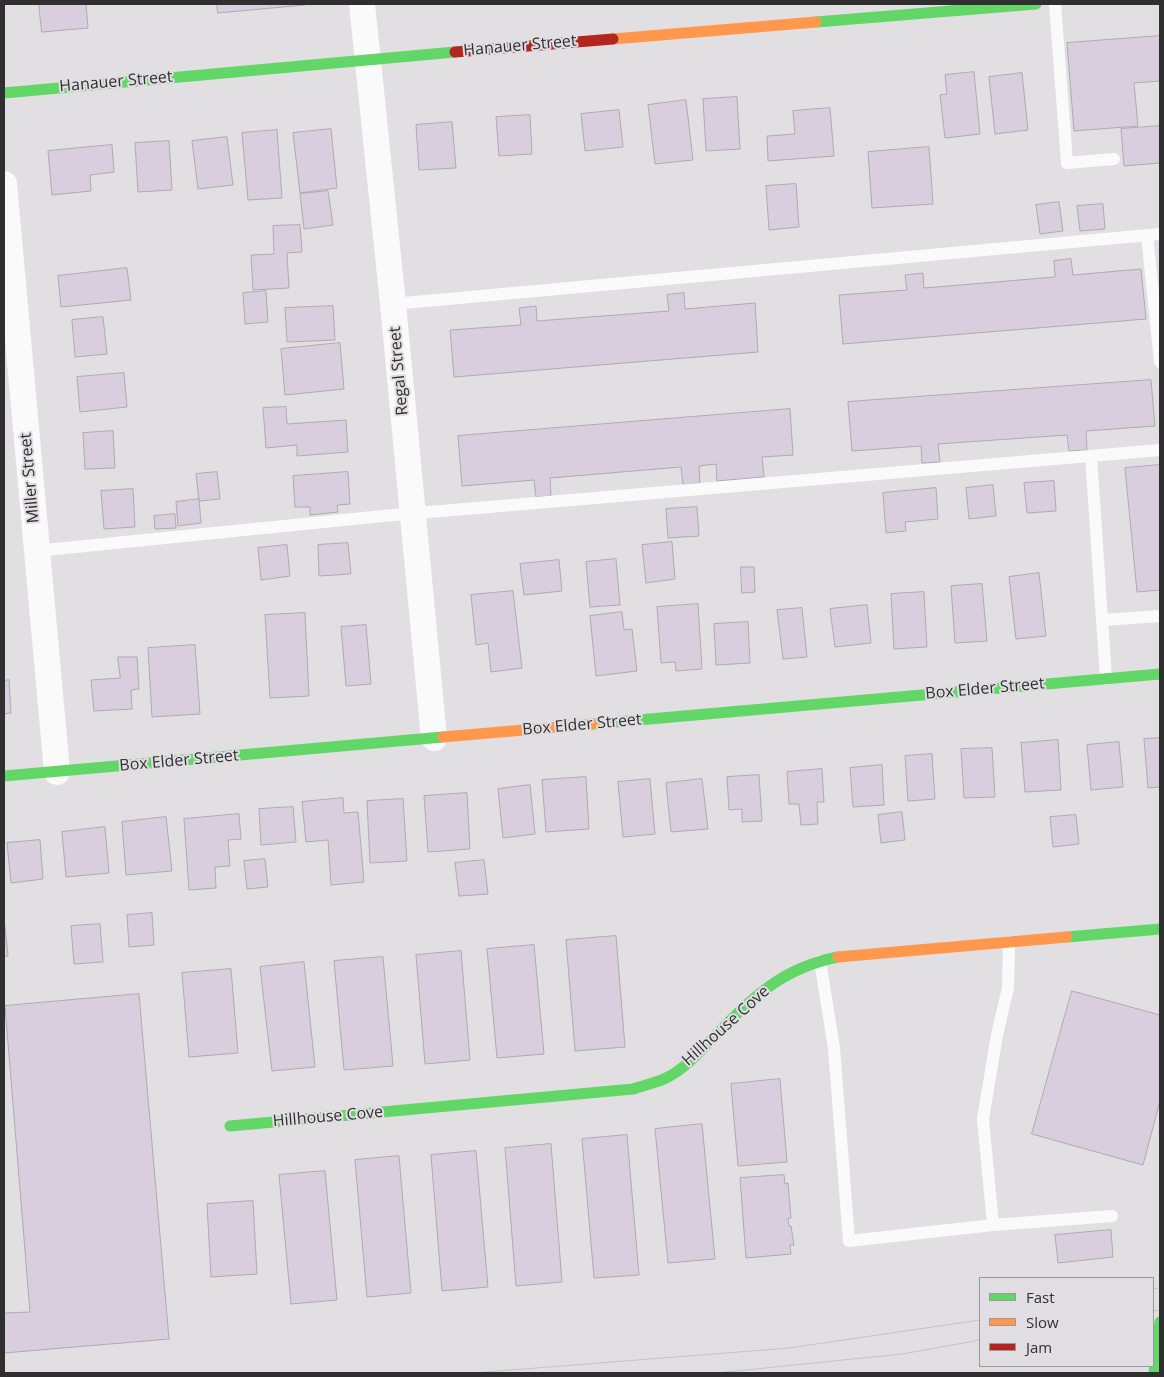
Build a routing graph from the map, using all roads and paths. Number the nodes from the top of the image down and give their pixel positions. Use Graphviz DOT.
graph roads {
  1 [pos="362,4"];
  2 [pos="1036,4"];
  3 [pos="1055,4"];
  4 [pos="1016,5"];
  5 [pos="368,59"];
  6 [pos="4,93"];
  7 [pos="1114,159"];
  8 [pos="4,184"];
  9 [pos="1160,234"];
  10 [pos="1147,235"];
  11 [pos="393,304"];
  12 [pos="1160,362"];
  13 [pos="1160,450"];
  14 [pos="1090,456"];
  15 [pos="412,514"];
  16 [pos="36,551"];
  17 [pos="1160,616"];
  18 [pos="1103,620"];
  19 [pos="1160,674"];
  20 [pos="1106,678"];
  21 [pos="434,738"];
  22 [pos="57,772"];
  23 [pos="4,776"];
  24 [pos="1160,929"];
  25 [pos="1009,942"];
  26 [pos="820,961"];
  27 [pos="230,1126"];
  28 [pos="1112,1216"];
  29 [pos="992,1225"];
  30 [pos="1160,1322"];
  31 [pos="1154,1373"];
  1 -- 5 [label="street, Regal Street"];
  2 -- 4 [label="street, Hanauer Street"];
  3 -- 7 [label="lane"];
  4 -- 5 [label="street, Hanauer Street"];
  5 -- 6 [label="street, Hanauer Street"];
  5 -- 11 [label="street, Regal Street"];
  8 -- 16 [label="street, Miller Street"];
  9 -- 10 [label="lane"];
  10 -- 11 [label="lane"];
  10 -- 12 [label="lane"];
  11 -- 15 [label="street, Regal Street"];
  13 -- 14 [label="lane"];
  14 -- 15 [label="lane"];
  14 -- 18 [label="lane"];
  15 -- 16 [label="lane"];
  15 -- 21 [label="street, Regal Street"];
  16 -- 22 [label="street, Miller Street"];
  17 -- 18 [label="lane"];
  18 -- 20 [label="lane"];
  19 -- 20 [label="street, Box Elder Street"];
  20 -- 21 [label="street, Box Elder Street"];
  21 -- 22 [label="street, Box Elder Street"];
  22 -- 23 [label="street, Box Elder Street"];
  24 -- 25 [label="street, Hillhouse Cove"];
  25 -- 26 [label="street, Hillhouse Cove"];
  25 -- 29 [label="lane"];
  26 -- 27 [label="street, Hillhouse Cove"];
  26 -- 29 [label="lane"];
  28 -- 29 [label="lane"];
  30 -- 31 [label="street"];
}
